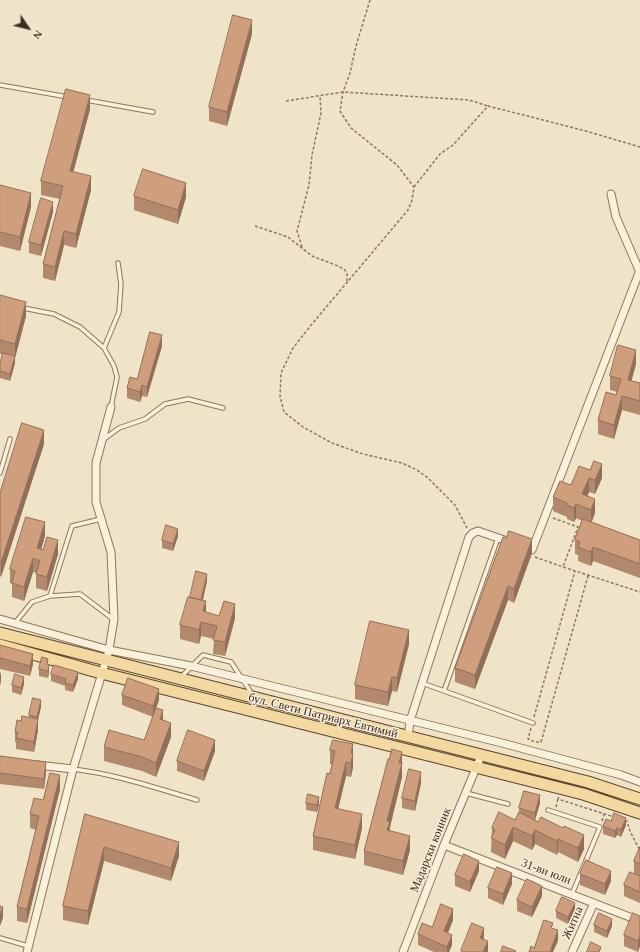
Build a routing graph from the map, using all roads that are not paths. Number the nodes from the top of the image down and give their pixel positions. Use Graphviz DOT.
graph roads {
  1 [pos="0,85"];
  2 [pos="69,97"];
  3 [pos="84,100"];
  4 [pos="153,112"];
  5 [pos="611,194"];
  6 [pos="118,263"];
  7 [pos="640,270"];
  8 [pos="16,306"];
  9 [pos="104,348"];
  10 [pos="111,407"];
  11 [pos="223,408"];
  12 [pos="10,439"];
  13 [pos="102,440"];
  14 [pos="0,473"];
  15 [pos="101,519"];
  16 [pos="498,538"];
  17 [pos="50,596"];
  18 [pos="0,619"];
  19 [pos="114,619"];
  20 [pos="15,623"];
  21 [pos="0,633"];
  22 [pos="0,645"];
  23 [pos="108,655"];
  24 [pos="191,666"];
  25 [pos="101,673"];
  26 [pos="180,678"];
  27 [pos="243,680"];
  28 [pos="422,683"];
  29 [pos="444,691"];
  30 [pos="254,696"];
  31 [pos="410,721"];
  32 [pos="532,723"];
  33 [pos="408,737"];
  34 [pos="481,756"];
  35 [pos="29,764"];
  36 [pos="476,768"];
  37 [pos="72,769"];
  38 [pos="640,782"];
  39 [pos="466,792"];
  40 [pos="640,799"];
  41 [pos="197,800"];
  42 [pos="508,804"];
  43 [pos="548,810"];
  44 [pos="640,813"];
  45 [pos="444,845"];
  46 [pos="572,894"];
  47 [pos="594,903"];
  48 [pos="640,921"];
  49 [pos="0,938"];
  50 [pos="28,949"];
  51 [pos="404,952"];
  52 [pos="572,952"];
  1 -- 2 [label="lane"];
  3 -- 4 [label="lane"];
  5 -- 7 [label="street"];
  6 -- 9 [label="lane"];
  7 -- 16 [label="street"];
  8 -- 9 [label="lane"];
  9 -- 10 [label="lane"];
  10 -- 13 [label="street"];
  11 -- 13 [label="lane"];
  12 -- 14 [label="lane"];
  13 -- 15 [label="street"];
  15 -- 17 [label="lane"];
  15 -- 19 [label="street"];
  16 -- 28 [label="street"];
  16 -- 29 [label="lane"];
  17 -- 19 [label="lane"];
  17 -- 20 [label="lane"];
  18 -- 20 [label="street"];
  19 -- 23 [label="street"];
  20 -- 23 [label="street"];
  21 -- 23 [label="main road, бул. Свети Патриарх Евтимий"];
  22 -- 25 [label="main road, бул. Свети Патриарх Евтимий"];
  23 -- 24 [label="street"];
  23 -- 25 [label="street"];
  23 -- 26 [label="main road, бул. Свети Патриарх Евтимий"];
  24 -- 26 [label="lane"];
  24 -- 27 [label="street"];
  24 -- 27 [label="lane"];
  25 -- 36 [label="main road, бул. Свети Патриарх Евтимий"];
  25 -- 37 [label="street"];
  26 -- 30 [label="main road, бул. Свети Патриарх Евтимий"];
  27 -- 30 [label="lane"];
  27 -- 31 [label="street"];
  28 -- 29 [label="lane"];
  28 -- 31 [label="street"];
  29 -- 32 [label="lane"];
  30 -- 33 [label="main road, бул. Свети Патриарх Евтимий"];
  31 -- 33 [label="street"];
  31 -- 38 [label="street"];
  33 -- 34 [label="main road, бул. Свети Патриарх Евтимий"];
  34 -- 36 [label="street, Мадарски конник"];
  34 -- 40 [label="main road, бул. Свети Патриарх Евтимий"];
  35 -- 37 [label="street"];
  36 -- 39 [label="street, Мадарски конник"];
  36 -- 44 [label="main road, бул. Свети Патриарх Евтимий"];
  37 -- 41 [label="lane"];
  37 -- 50 [label="street"];
  39 -- 42 [label="lane"];
  39 -- 45 [label="street, Мадарски конник"];
  43 -- 46 [label="lane"];
  45 -- 46 [label="street, 31-ви юли"];
  45 -- 51 [label="street, Мадарски конник"];
  46 -- 47 [label="street, 31-ви юли"];
  47 -- 48 [label="street, 31-ви юли"];
  47 -- 52 [label="street, Житна"];
  49 -- 50 [label="lane"];
}
